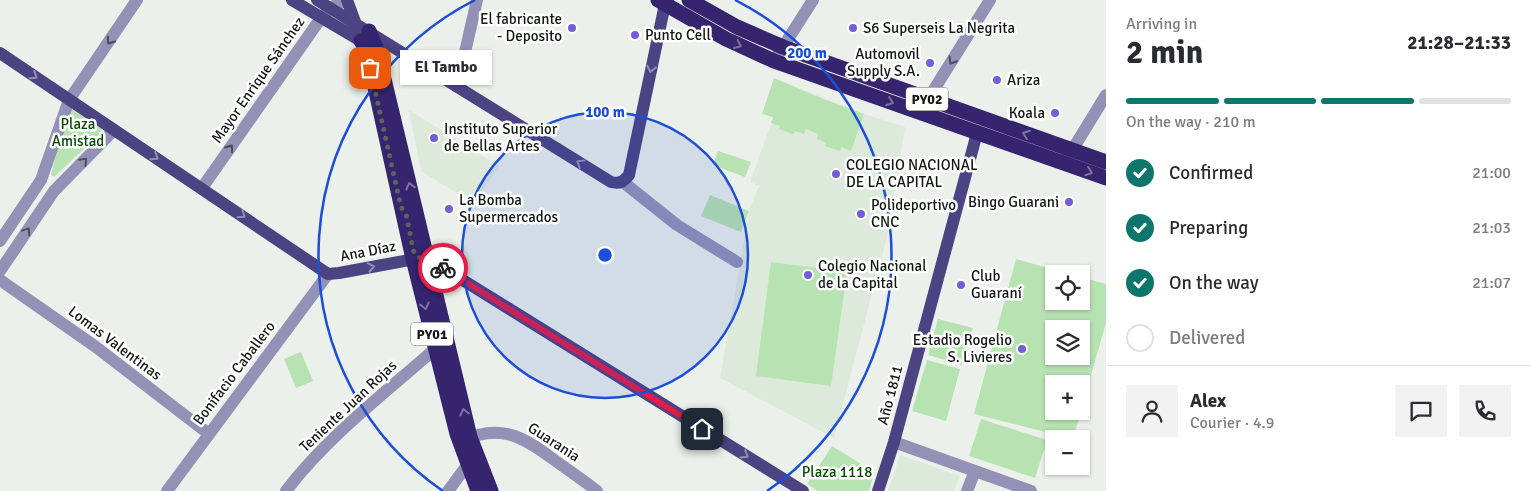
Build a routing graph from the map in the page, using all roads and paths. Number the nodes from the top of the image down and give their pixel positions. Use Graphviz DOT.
graph roads {
  1 [pos="137,0"];
  2 [pos="292,0"];
  3 [pos="317,0"];
  4 [pos="347,0"];
  5 [pos="357,0"];
  6 [pos="477,0"];
  7 [pos="689,0"];
  8 [pos="813,0"];
  9 [pos="990,0"];
  10 [pos="664,1"];
  11 [pos="326,13"];
  12 [pos="356,24"];
  13 [pos="365,36"];
  14 [pos="783,47"];
  15 [pos="0,53"];
  16 [pos="774,60"];
  17 [pos="457,87"];
  18 [pos="1106,95"];
  19 [pos="928,99"];
  20 [pos="69,100"];
  21 [pos="114,130"];
  22 [pos="977,133"];
  23 [pos="1072,150"];
  24 [pos="1106,162"];
  25 [pos="1064,163"];
  26 [pos="1106,178"];
  27 [pos="41,180"];
  28 [pos="624,182"];
  29 [pos="202,188"];
  30 [pos="54,191"];
  31 [pos="0,241"];
  32 [pos="420,259"];
  33 [pos="737,262"];
  34 [pos="0,271"];
  35 [pos="328,274"];
  36 [pos="0,280"];
  37 [pos="436,348"];
  38 [pos="209,434"];
  39 [pos="465,439"];
  40 [pos="894,442"];
  41 [pos="468,464"];
  42 [pos="975,471"];
  43 [pos="167,491"];
  44 [pos="286,491"];
  45 [pos="448,491"];
  46 [pos="478,491"];
  47 [pos="491,491"];
  48 [pos="597,491"];
  49 [pos="803,491"];
  50 [pos="878,491"];
  51 [pos="967,491"];
  52 [pos="1031,491"];
  1 -- 20 [label="street, one-way"];
  2 -- 11 [label="main road"];
  3 -- 11 [label="main road"];
  4 -- 11 [label="street, Mayor Enrique Sánchez"];
  4 -- 12 [label="main road"];
  5 -- 13 [label="main road"];
  6 -- 17 [label="street"];
  7 -- 14 [label="highway, PY02"];
  8 -- 14 [label="street"];
  9 -- 19 [label="street, one-way"];
  10 -- 16 [label="highway, PY02, one-way"];
  10 -- 28 [label="main road, one-way"];
  11 -- 12 [label="main road"];
  11 -- 13 [label="main road"];
  29 -- 11 [label="street, Mayor Enrique Sánchez, one-way"];
  12 -- 13 [label="main road"];
  13 -- 17 [label="main road"];
  13 -- 32 [label="highway, PY01"];
  32 -- 13 [label="highway, PY01, one-way"];
  14 -- 16 [label="street"];
  14 -- 19 [label="highway, PY02"];
  15 -- 20 [label="main road, Ana Díaz, one-way"];
  16 -- 22 [label="highway, PY02, one-way"];
  28 -- 17 [label="main road, one-way"];
  18 -- 23 [label="street"];
  23 -- 19 [label="highway, PY02, one-way"];
  20 -- 21 [label="main road, Ana Díaz"];
  20 -- 27 [label="street"];
  21 -- 29 [label="main road, Ana Díaz, one-way"];
  30 -- 21 [label="street, one-way"];
  22 -- 25 [label="highway, PY02"];
  22 -- 40 [label="main road, Año 1811"];
  23 -- 24 [label="highway, PY02"];
  23 -- 25 [label="street"];
  25 -- 26 [label="highway, PY02, one-way"];
  27 -- 30 [label="street"];
  27 -- 31 [label="street"];
  28 -- 33 [label="street"];
  29 -- 35 [label="main road, Ana Díaz, one-way"];
  34 -- 30 [label="street, one-way"];
  35 -- 32 [label="main road, Ana Díaz, one-way"];
  32 -- 37 [label="highway, PY01, one-way"];
  39 -- 32 [label="highway, PY01, one-way"];
  32 -- 49 [label="main road, one-way"];
  35 -- 38 [label="street, Bonifacio Caballero"];
  36 -- 38 [label="street, Lomas Valentinas"];
  37 -- 39 [label="highway, PY01"];
  37 -- 44 [label="street, Teniente Juan Rojas"];
  38 -- 43 [label="street, Bonifacio Caballero"];
  39 -- 41 [label="highway, PY01"];
  39 -- 47 [label="highway, PY01"];
  39 -- 48 [label="street, Guarania"];
  40 -- 42 [label="street"];
  40 -- 50 [label="main road, Año 1811"];
  41 -- 45 [label="street"];
  41 -- 46 [label="highway, PY01"];
  42 -- 51 [label="street"];
  42 -- 52 [label="street"];
}
